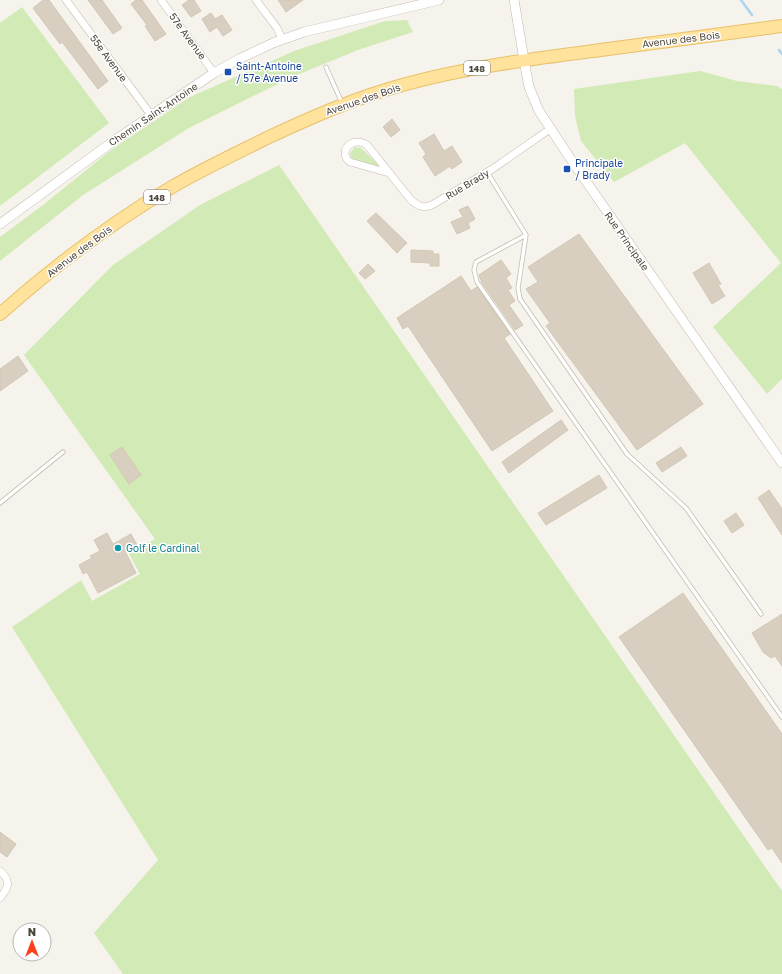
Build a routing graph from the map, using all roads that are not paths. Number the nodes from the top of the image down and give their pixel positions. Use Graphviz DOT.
graph roads {
  1 [pos="66,0"];
  2 [pos="161,0"];
  3 [pos="256,0"];
  4 [pos="439,0"];
  5 [pos="514,0"];
  6 [pos="782,26"];
  7 [pos="282,39"];
  8 [pos="524,60"];
  9 [pos="326,67"];
  10 [pos="214,73"];
  11 [pos="343,104"];
  12 [pos="151,115"];
  13 [pos="550,129"];
  14 [pos="487,172"];
  15 [pos="389,173"];
  16 [pos="0,224"];
  17 [pos="526,235"];
  18 [pos="0,314"];
  19 [pos="63,452"];
  20 [pos="782,463"];
  21 [pos="0,503"];
  22 [pos="761,614"];
  23 [pos="782,717"];
  24 [pos="0,871"];
  25 [pos="0,898"];
  1 -- 12 [label="street, 55e Avenue"];
  2 -- 10 [label="street, 57e Avenue"];
  3 -- 7 [label="street"];
  4 -- 7 [label="street, Chemin Saint-Antoine"];
  5 -- 8 [label="street, Rue Principale"];
  6 -- 8 [label="main road, Avenue des Bois / 148"];
  7 -- 10 [label="street, Chemin Saint-Antoine"];
  8 -- 11 [label="main road, Avenue des Bois / 148"];
  8 -- 13 [label="street, Rue Principale"];
  9 -- 11 [label="lane"];
  10 -- 12 [label="street, Chemin Saint-Antoine"];
  11 -- 18 [label="main road, Avenue des Bois / 148"];
  12 -- 16 [label="street, Chemin Saint-Antoine"];
  13 -- 14 [label="street, Rue Brady"];
  13 -- 20 [label="street, Rue Principale"];
  14 -- 15 [label="street, Rue Brady"];
  14 -- 17 [label="lane"];
  15 -- 15 [label="street, Rue Brady"];
  17 -- 22 [label="lane"];
  17 -- 23 [label="lane"];
  19 -- 21 [label="lane"];
  24 -- 25 [label="street"];
}
